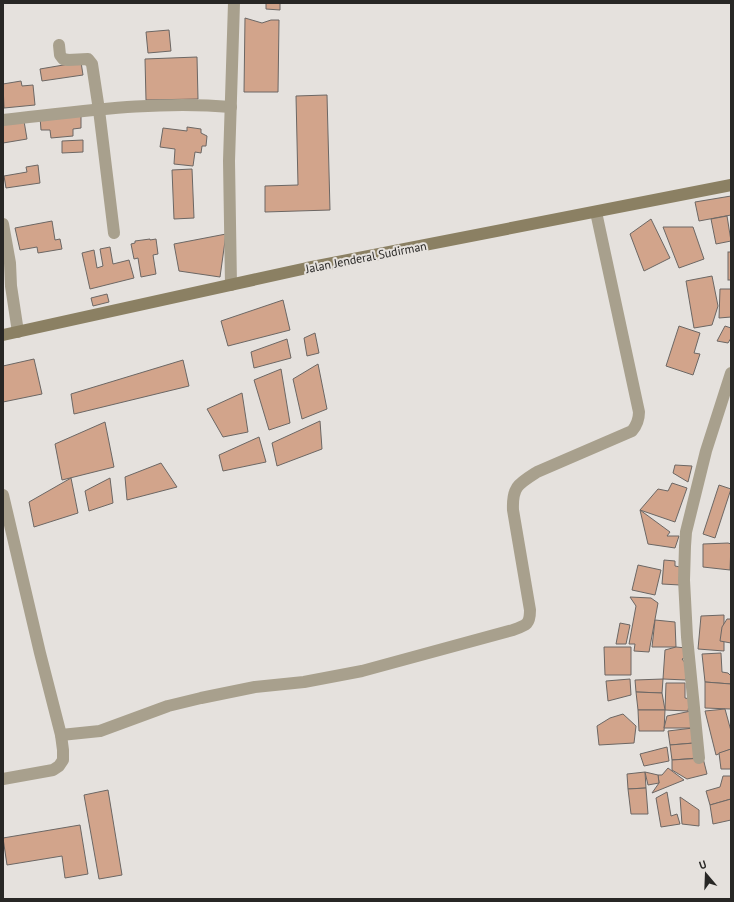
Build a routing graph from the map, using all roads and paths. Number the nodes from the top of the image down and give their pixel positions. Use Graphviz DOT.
graph roads {
  1 [pos="235,3"];
  2 [pos="59,45"];
  3 [pos="231,107"];
  4 [pos="99,110"];
  5 [pos="3,120"];
  6 [pos="731,185"];
  7 [pos="596,212"];
  8 [pos="3,224"];
  9 [pos="114,233"];
  10 [pos="231,285"];
  11 [pos="18,332"];
  12 [pos="3,335"];
  13 [pos="731,373"];
  14 [pos="3,495"];
  15 [pos="61,735"];
  16 [pos="699,758"];
  17 [pos="3,779"];
  1 -- 3 [label="street"];
  1 -- 10 [label="street"];
  2 -- 4 [label="street"];
  3 -- 4 [label="street"];
  3 -- 10 [label="street"];
  4 -- 5 [label="street"];
  4 -- 9 [label="street"];
  6 -- 7 [label="main road, Jalan Jenderal Sudirman"];
  7 -- 10 [label="main road, Jalan Jenderal Sudirman"];
  7 -- 15 [label="street"];
  8 -- 11 [label="street"];
  10 -- 11 [label="main road, Jalan Jenderal Sudirman"];
  11 -- 12 [label="main road, Jalan Jenderal Sudirman"];
  13 -- 16 [label="street"];
  14 -- 15 [label="street"];
  15 -- 17 [label="street"];
}
